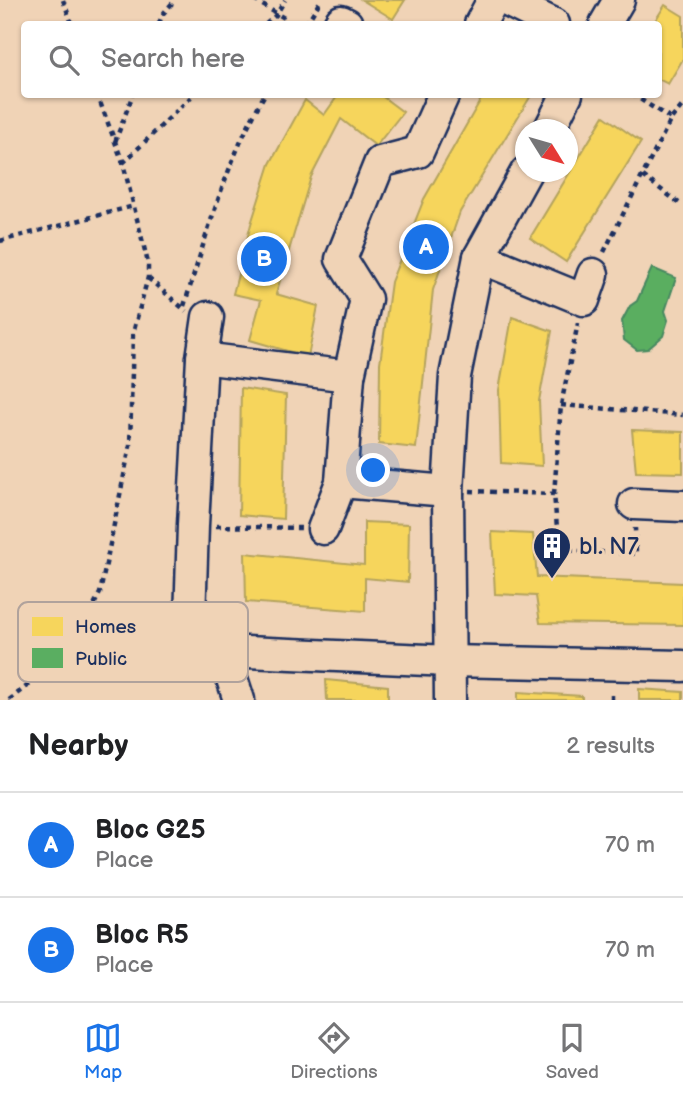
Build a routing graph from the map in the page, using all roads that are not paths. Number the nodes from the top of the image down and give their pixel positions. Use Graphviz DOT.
graph roads {
  1 [pos="493,0"];
  2 [pos="505,0"];
  3 [pos="619,0"];
  4 [pos="482,21"];
  5 [pos="548,21"];
  6 [pos="607,21"];
  7 [pos="442,98"];
  8 [pos="566,98"];
  9 [pos="554,119"];
  10 [pos="520,182"];
  11 [pos="479,257"];
  12 [pos="585,299"];
  13 [pos="195,314"];
  14 [pos="202,358"];
  15 [pos="349,376"];
  16 [pos="341,482"];
  17 [pos="448,491"];
  18 [pos="634,503"];
  19 [pos="683,506"];
  20 [pos="323,529"];
  21 [pos="191,602"];
  22 [pos="248,651"];
  23 [pos="450,661"];
  24 [pos="683,666"];
  25 [pos="233,682"];
  26 [pos="239,700"];
  27 [pos="450,700"];
  1 -- 4 [label="street"];
  2 -- 5 [label="street"];
  3 -- 6 [label="street"];
  7 -- 15 [label="street"];
  8 -- 9 [label="street"];
  10 -- 11 [label="street"];
  11 -- 12 [label="street"];
  11 -- 17 [label="street"];
  13 -- 14 [label="street"];
  14 -- 15 [label="street"];
  14 -- 21 [label="street"];
  15 -- 16 [label="street"];
  16 -- 17 [label="street"];
  16 -- 20 [label="street"];
  17 -- 23 [label="street"];
  18 -- 19 [label="street"];
  22 -- 23 [label="street"];
  23 -- 24 [label="street"];
  23 -- 27 [label="street"];
  25 -- 26 [label="street"];
}
